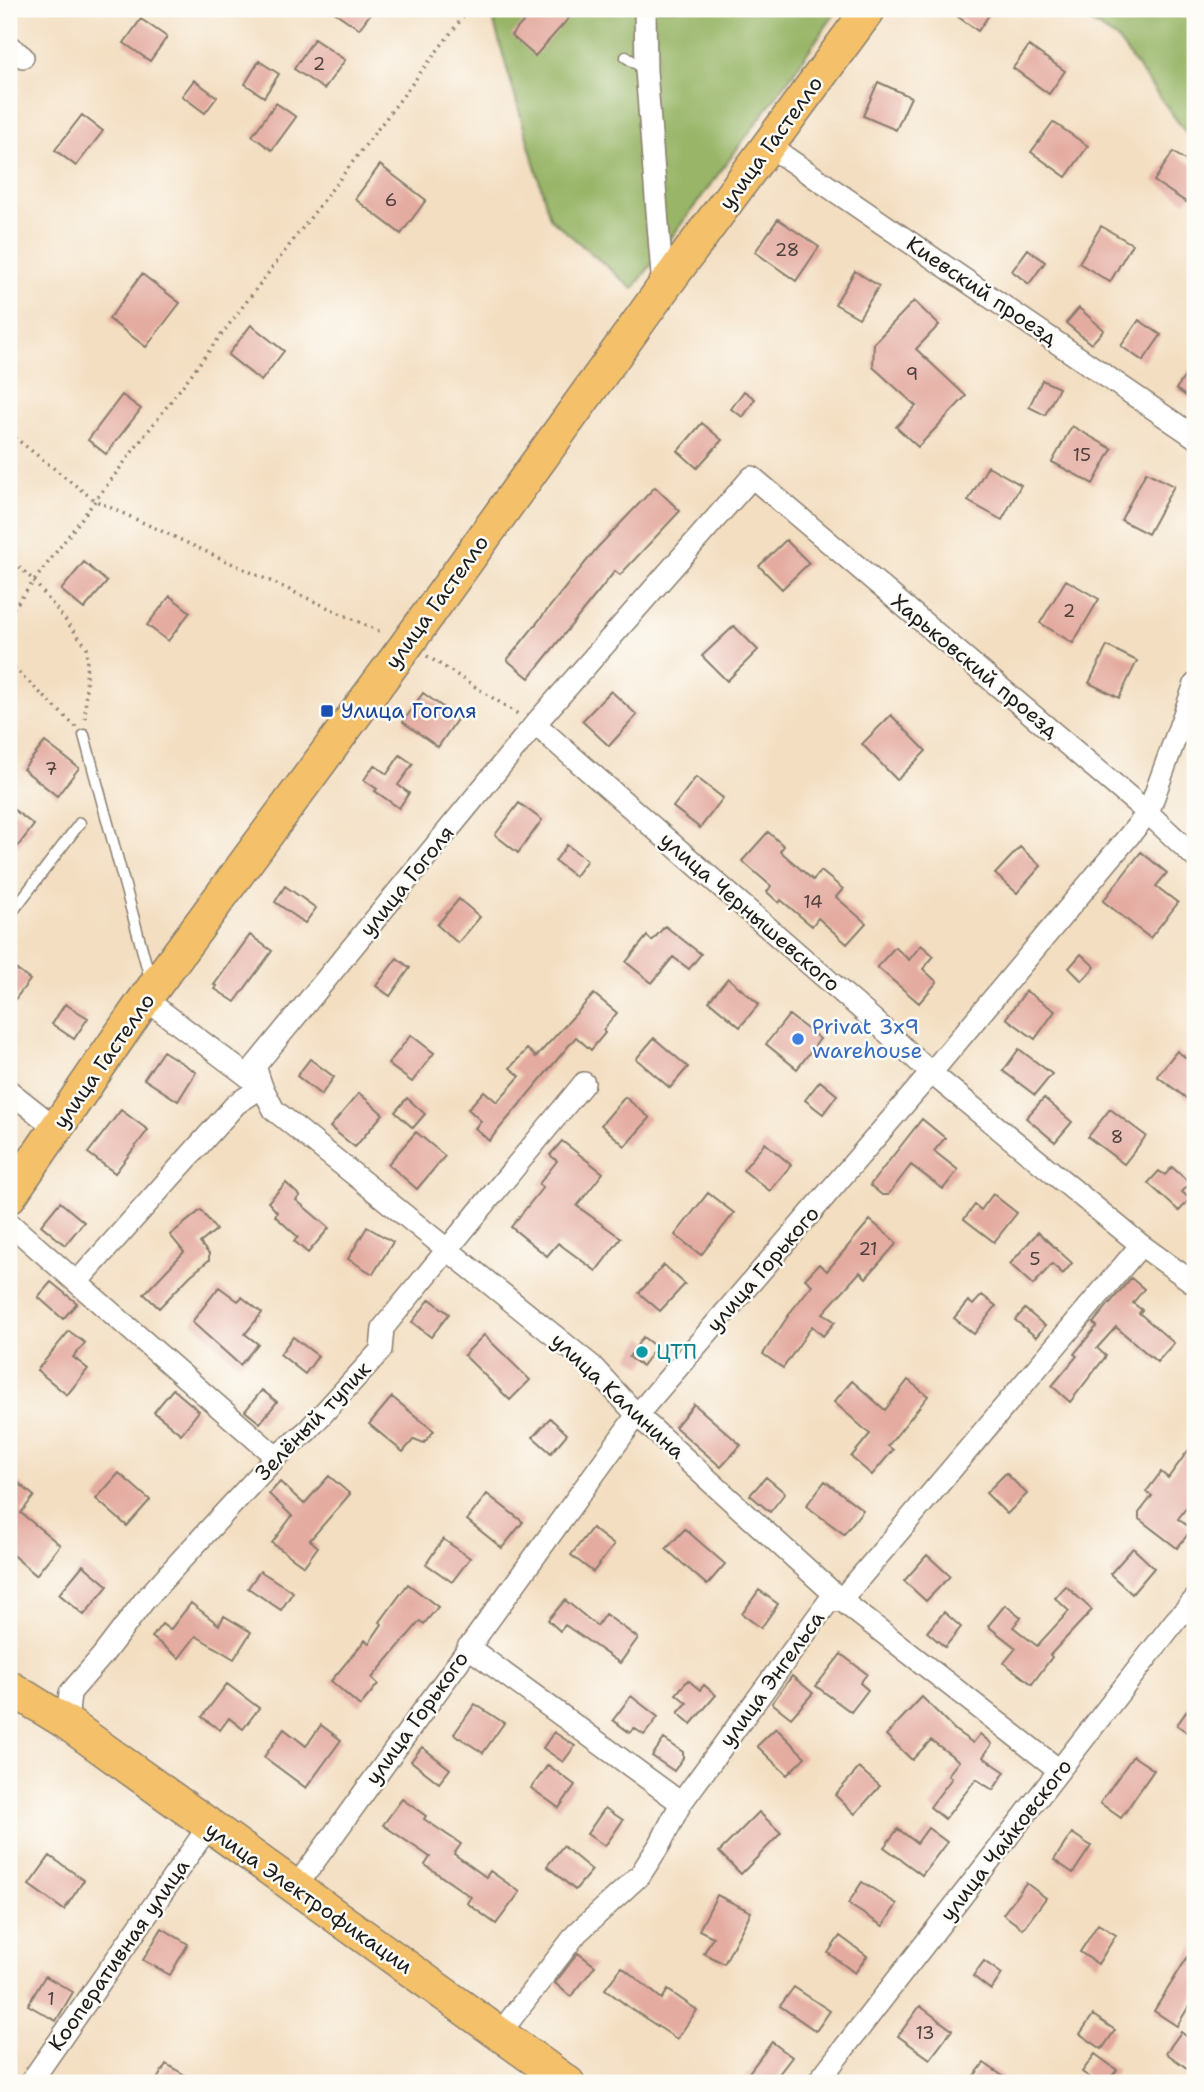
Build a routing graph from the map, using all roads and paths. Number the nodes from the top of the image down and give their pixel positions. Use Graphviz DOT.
graph roads {
  1 [pos="469,9"];
  2 [pos="645,9"];
  3 [pos="869,9"];
  4 [pos="626,57"];
  5 [pos="646,70"];
  6 [pos="769,146"];
  7 [pos="663,288"];
  8 [pos="9,433"];
  9 [pos="1195,437"];
  10 [pos="752,477"];
  11 [pos="94,500"];
  12 [pos="9,557"];
  13 [pos="33,580"];
  14 [pos="9,614"];
  15 [pos="407,644"];
  16 [pos="9,663"];
  17 [pos="1195,684"];
  18 [pos="535,724"];
  19 [pos="84,735"];
  20 [pos="1149,813"];
  21 [pos="80,823"];
  22 [pos="1195,857"];
  23 [pos="9,916"];
  24 [pos="149,994"];
  25 [pos="931,1073"];
  26 [pos="584,1083"];
  27 [pos="262,1087"];
  28 [pos="9,1091"];
  29 [pos="57,1129"];
  30 [pos="9,1197"];
  31 [pos="9,1223"];
  32 [pos="1141,1245"];
  33 [pos="449,1249"];
  34 [pos="77,1282"];
  35 [pos="1194,1282"];
  36 [pos="637,1415"];
  37 [pos="276,1457"];
  38 [pos="1195,1599"];
  39 [pos="841,1601"];
  40 [pos="468,1647"];
  41 [pos="9,1676"];
  42 [pos="9,1687"];
  43 [pos="59,1718"];
  44 [pos="1059,1770"];
  45 [pos="681,1802"];
  46 [pos="211,1828"];
  47 [pos="295,1888"];
  48 [pos="500,2033"];
  49 [pos="30,2083"];
  50 [pos="568,2083"];
  51 [pos="817,2083"];
  1 -- 11 [label="path"];
  2 -- 5 [label="street"];
  3 -- 6 [label="main road, улица Гастелло"];
  4 -- 5 [label="lane"];
  5 -- 7 [label="street"];
  6 -- 7 [label="main road, улица Гастелло"];
  6 -- 9 [label="street, Киевский проезд"];
  7 -- 15 [label="main road, улица Гастелло"];
  8 -- 11 [label="path"];
  10 -- 18 [label="street, улица Гоголя"];
  10 -- 20 [label="street, Харьковский проезд"];
  11 -- 13 [label="path"];
  11 -- 15 [label="path"];
  12 -- 13 [label="path"];
  13 -- 14 [label="path"];
  13 -- 19 [label="path"];
  15 -- 18 [label="path"];
  15 -- 24 [label="main road, улица Гастелло"];
  16 -- 19 [label="path"];
  17 -- 20 [label="street, улица Горького"];
  18 -- 25 [label="street, улица Чернышевского"];
  18 -- 27 [label="street, улица Гоголя"];
  19 -- 24 [label="lane"];
  20 -- 22 [label="street, Харьковский проезд"];
  20 -- 25 [label="street, улица Горького"];
  21 -- 23 [label="lane"];
  24 -- 27 [label="street, улица Калинина"];
  24 -- 29 [label="main road, улица Гастелло"];
  25 -- 32 [label="street, улица Чернышевского"];
  25 -- 36 [label="street, улица Горького"];
  26 -- 33 [label="street, Зелёный тупик"];
  27 -- 33 [label="street, улица Калинина"];
  27 -- 34 [label="street"];
  28 -- 29 [label="street"];
  29 -- 30 [label="main road, улица Гастелло"];
  31 -- 34 [label="street"];
  32 -- 35 [label="street, улица Чернышевского"];
  32 -- 39 [label="street, улица Энгельса"];
  33 -- 36 [label="street, улица Калинина"];
  33 -- 37 [label="street, Зелёный тупик"];
  34 -- 37 [label="street"];
  36 -- 39 [label="street, улица Калинина"];
  36 -- 40 [label="street, улица Горького"];
  37 -- 43 [label="street, Зелёный тупик"];
  38 -- 44 [label="street, улица Чайковского"];
  39 -- 44 [label="street, улица Калинина"];
  39 -- 45 [label="street, улица Энгельса"];
  40 -- 45 [label="street"];
  40 -- 47 [label="street, улица Горького"];
  41 -- 43 [label="main road"];
  42 -- 43 [label="main road"];
  43 -- 46 [label="main road, улица Электрофикации"];
  44 -- 51 [label="street, улица Чайковского"];
  45 -- 48 [label="street, улица Энгельса"];
  46 -- 47 [label="main road, улица Электрофикации"];
  46 -- 49 [label="street, Кооперативная улица"];
  47 -- 48 [label="main road, улица Электрофикации"];
  48 -- 50 [label="main road, улица Электрофикации"];
}
